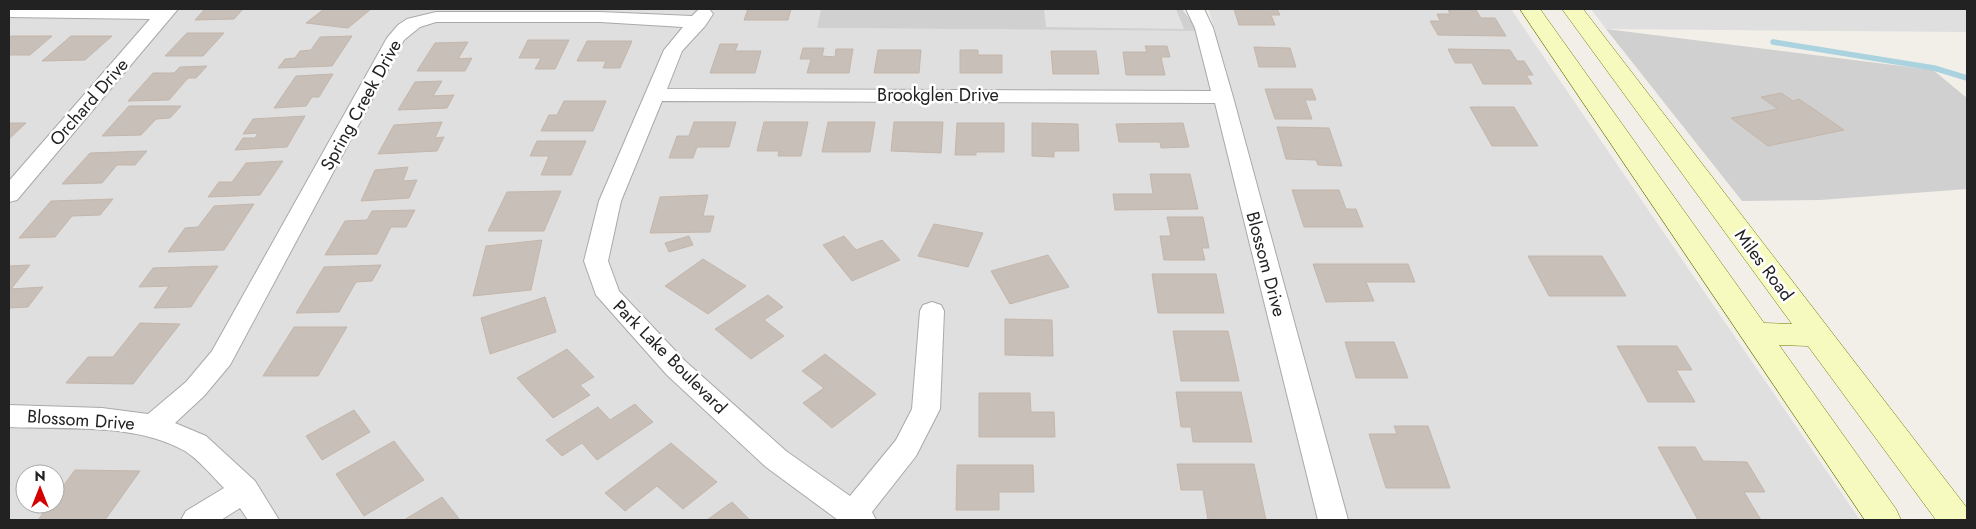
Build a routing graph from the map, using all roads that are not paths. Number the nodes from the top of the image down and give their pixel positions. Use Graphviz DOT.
graph roads {
  1 [pos="1195,9"];
  2 [pos="1530,9"];
  3 [pos="1572,9"];
  4 [pos="9,12"];
  5 [pos="167,12"];
  6 [pos="703,15"];
  7 [pos="654,95"];
  8 [pos="1223,97"];
  9 [pos="13,185"];
  10 [pos="932,311"];
  11 [pos="1755,334"];
  12 [pos="1817,335"];
  13 [pos="9,416"];
  14 [pos="154,426"];
  15 [pos="245,490"];
  16 [pos="857,517"];
  17 [pos="196,520"];
  18 [pos="264,520"];
  19 [pos="1333,520"];
  20 [pos="1884,520"];
  21 [pos="1956,520"];
  1 -- 8 [label="street, Blossom Drive"];
  2 -- 11 [label="main road"];
  3 -- 12 [label="main road, Miles Road"];
  4 -- 5 [label="street"];
  5 -- 9 [label="street, Orchard Drive"];
  6 -- 7 [label="street, Park Lake Boulevard"];
  6 -- 14 [label="street, Spring Creek Drive"];
  7 -- 8 [label="street, Brookglen Drive"];
  7 -- 16 [label="street, Park Lake Boulevard"];
  8 -- 19 [label="street, Blossom Drive"];
  10 -- 16 [label="street"];
  11 -- 12 [label="main road"];
  11 -- 20 [label="main road"];
  12 -- 21 [label="main road, Miles Road"];
  13 -- 14 [label="street, Blossom Drive"];
  14 -- 15 [label="street, Blossom Drive"];
  15 -- 17 [label="street"];
  15 -- 18 [label="street, Blossom Drive"];
}
